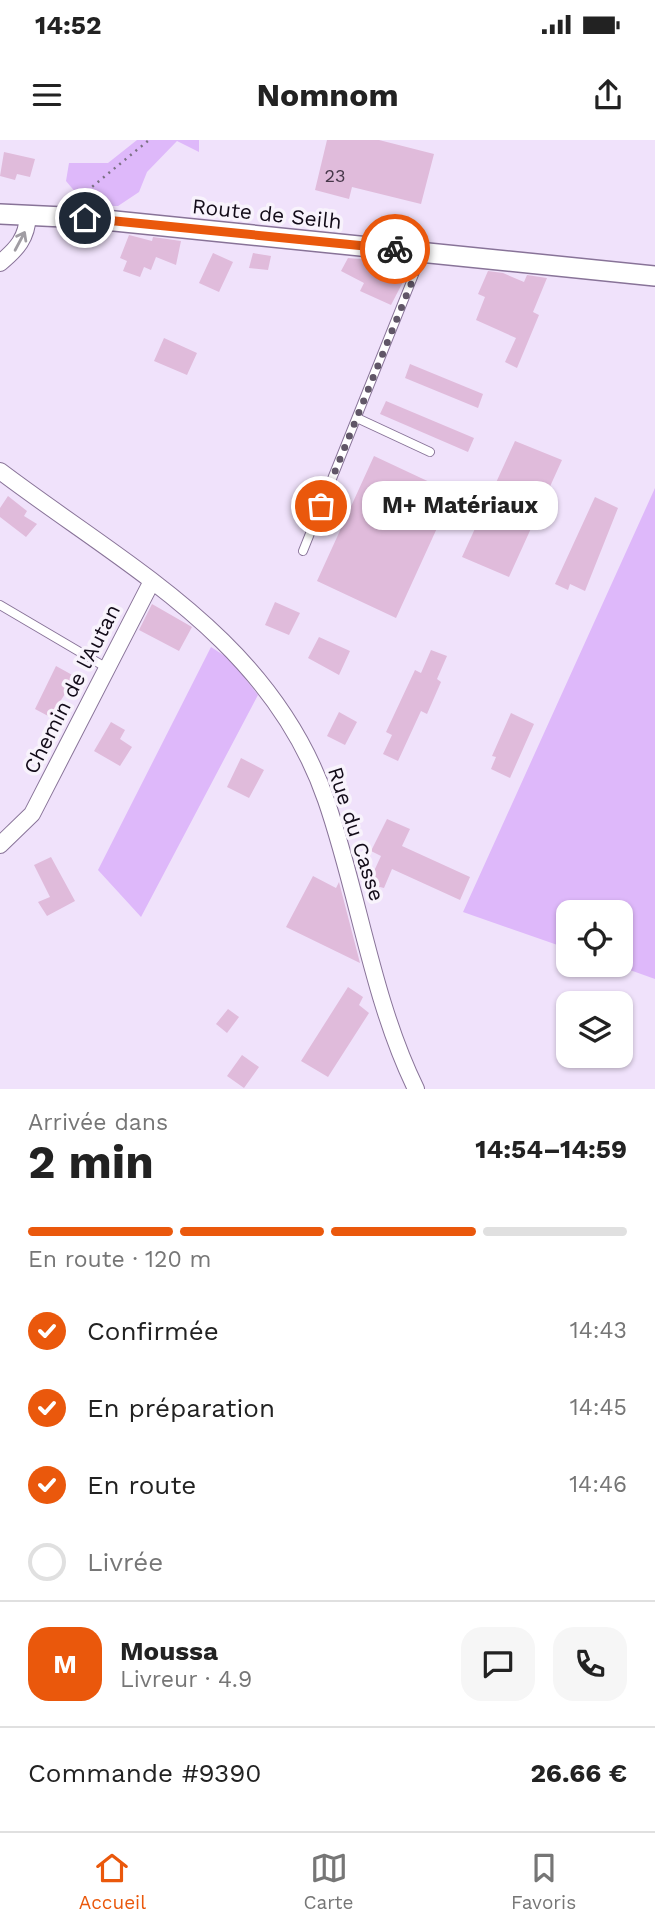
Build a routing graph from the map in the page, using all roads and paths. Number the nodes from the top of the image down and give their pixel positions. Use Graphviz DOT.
graph roads {
  1 [pos="149,140"];
  2 [pos="0,214"];
  3 [pos="28,215"];
  4 [pos="56,216"];
  5 [pos="424,252"];
  6 [pos="0,263"];
  7 [pos="655,276"];
  8 [pos="356,418"];
  9 [pos="430,452"];
  10 [pos="0,471"];
  11 [pos="303,551"];
  12 [pos="152,581"];
  13 [pos="0,605"];
  14 [pos="107,668"];
  15 [pos="0,845"];
  16 [pos="416,1089"];
  1 -- 4 [label="path"];
  2 -- 3 [label="street, Route de Seilh"];
  3 -- 4 [label="street, Route de Seilh"];
  6 -- 3 [label="street, one-way"];
  4 -- 5 [label="street, Route de Seilh"];
  5 -- 7 [label="street, Route de Seilh"];
  5 -- 8 [label="lane"];
  8 -- 9 [label="lane"];
  8 -- 11 [label="lane"];
  10 -- 12 [label="street, Rue du Casse"];
  12 -- 14 [label="street, Chemin de l'Autan"];
  12 -- 16 [label="street, Rue du Casse"];
  13 -- 14 [label="lane"];
  14 -- 15 [label="street, Chemin de l'Autan"];
}
